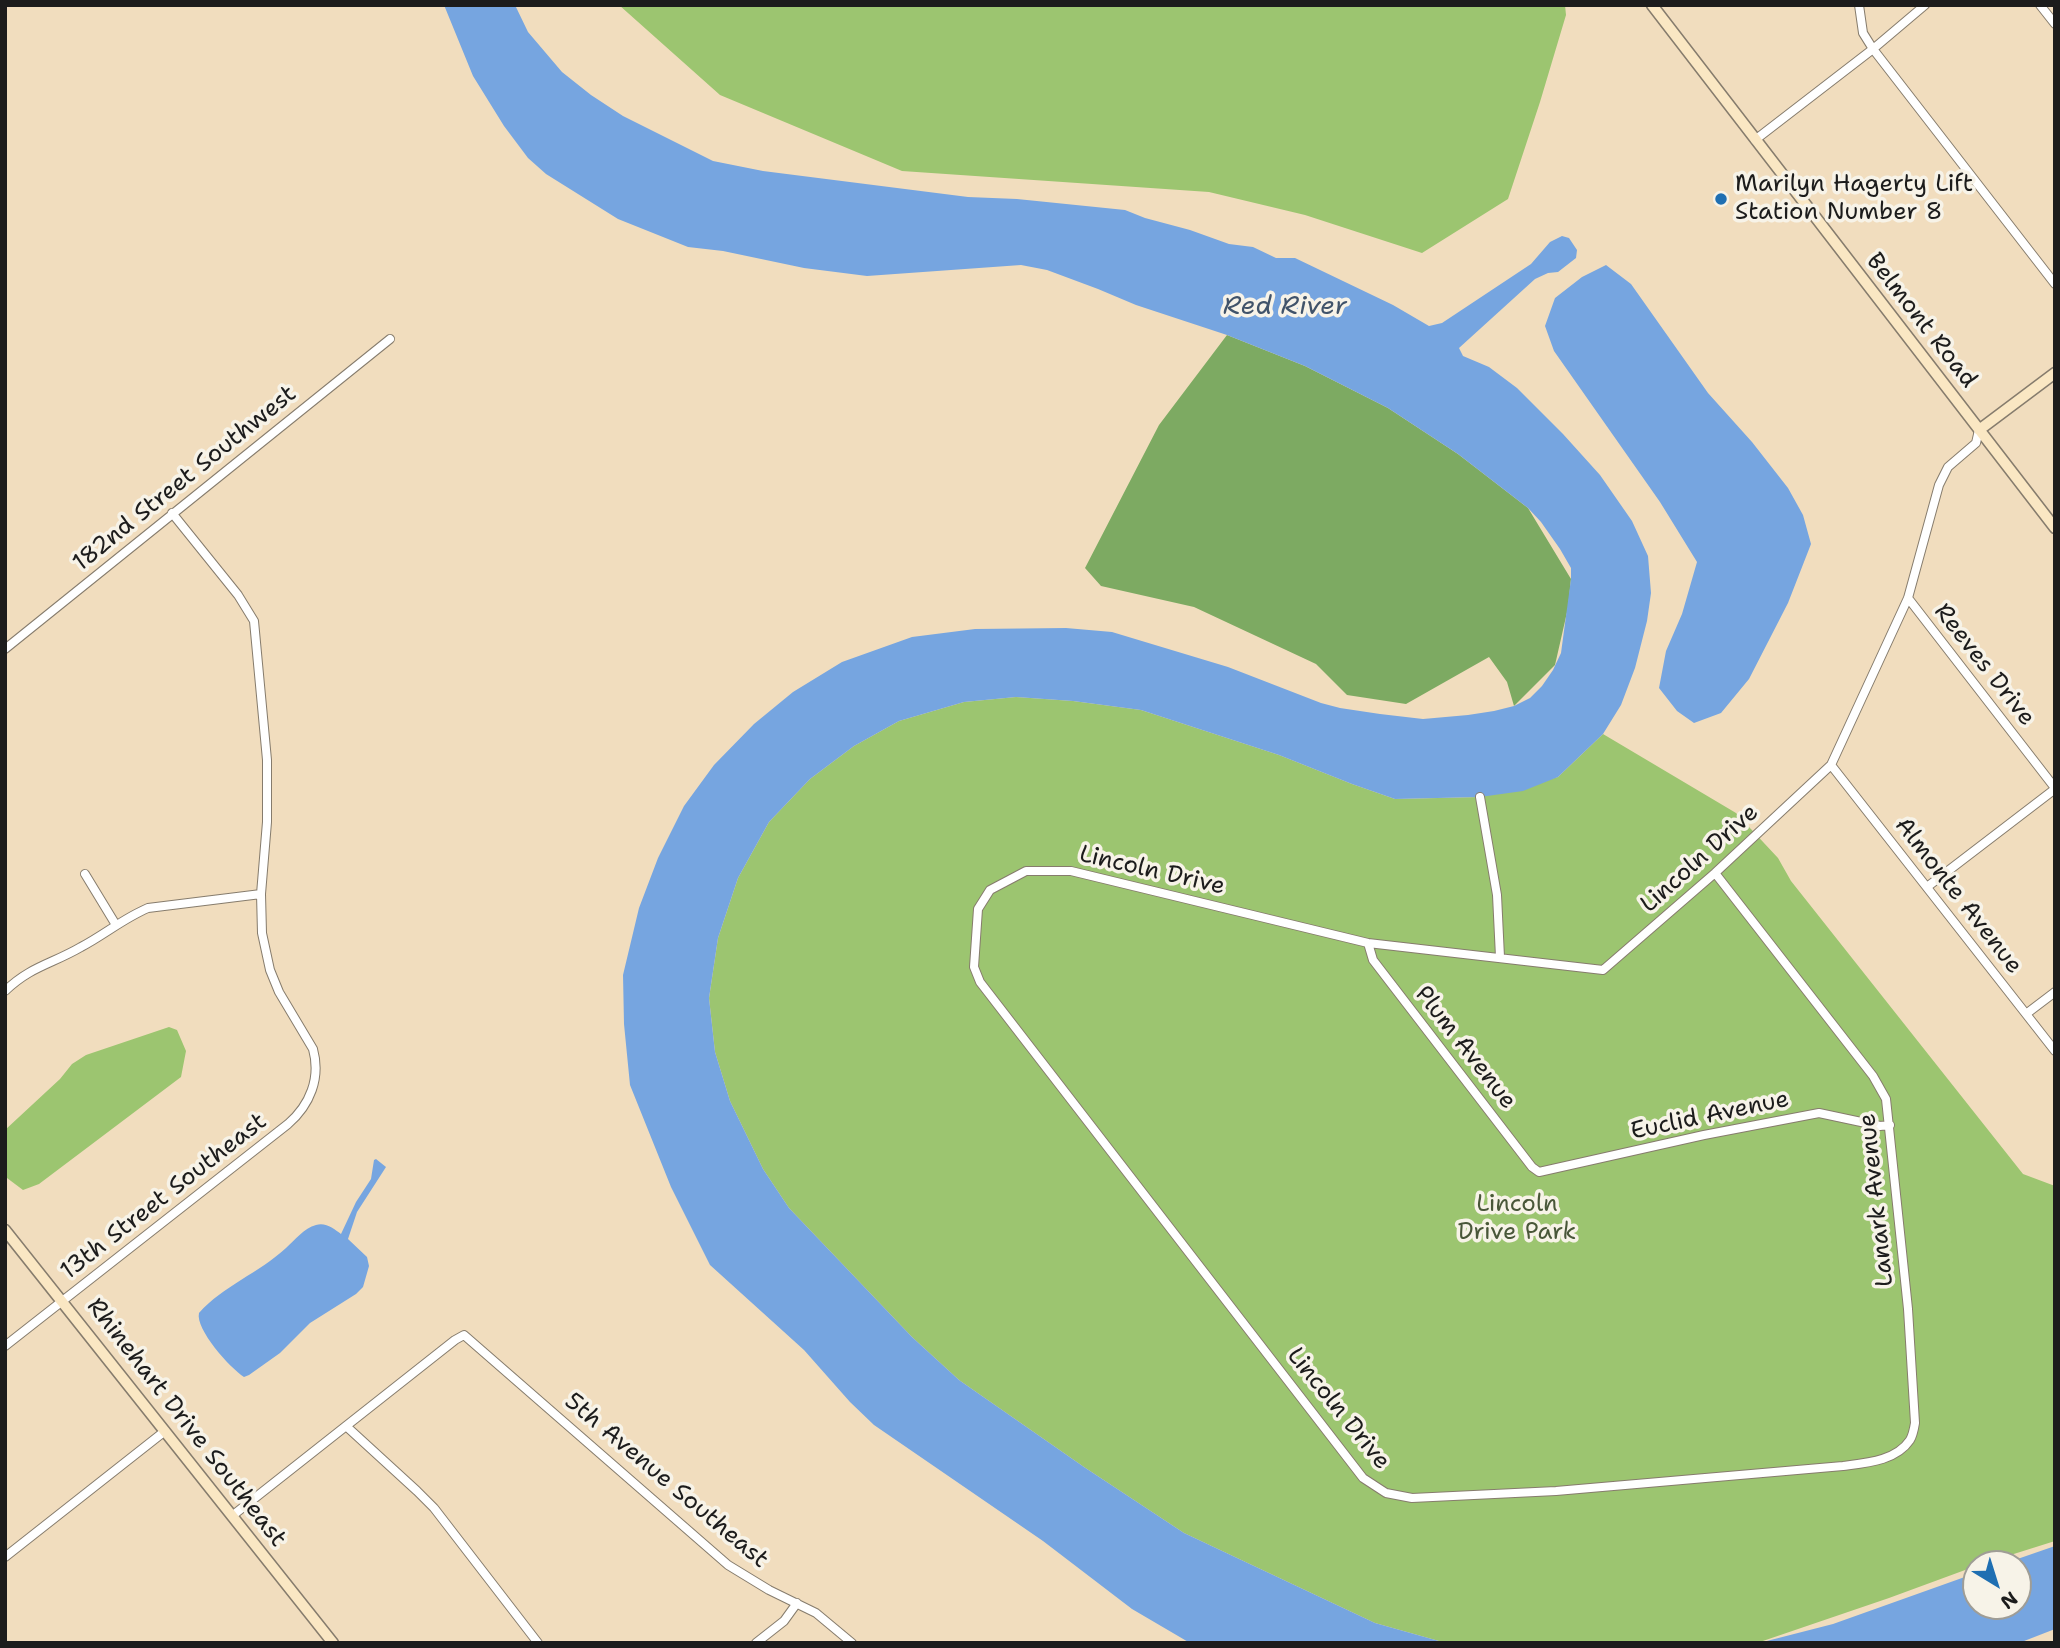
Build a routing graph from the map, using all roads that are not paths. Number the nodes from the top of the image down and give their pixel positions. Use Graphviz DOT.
graph roads {
  1 [pos="1652,5"];
  2 [pos="1858,5"];
  3 [pos="1925,5"];
  4 [pos="2040,5"];
  5 [pos="2055,24"];
  6 [pos="1873,49"];
  7 [pos="1755,140"];
  8 [pos="2055,284"];
  9 [pos="390,339"];
  10 [pos="2055,373"];
  11 [pos="1979,430"];
  12 [pos="172,513"];
  13 [pos="2055,528"];
  14 [pos="1908,598"];
  15 [pos="5,649"];
  16 [pos="1831,765"];
  17 [pos="2055,788"];
  18 [pos="1480,797"];
  19 [pos="1715,873"];
  20 [pos="85,874"];
  21 [pos="1927,887"];
  22 [pos="261,894"];
  23 [pos="116,925"];
  24 [pos="1368,943"];
  25 [pos="1500,957"];
  26 [pos="5,991"];
  27 [pos="2055,992"];
  28 [pos="2026,1014"];
  29 [pos="2055,1051"];
  30 [pos="1890,1125"];
  31 [pos="1539,1172"];
  32 [pos="5,1230"];
  33 [pos="62,1301"];
  34 [pos="5,1346"];
  35 [pos="346,1426"];
  36 [pos="165,1432"];
  37 [pos="1900,1450"];
  38 [pos="232,1516"];
  39 [pos="5,1557"];
  40 [pos="797,1603"];
  41 [pos="333,1643"];
  42 [pos="538,1643"];
  43 [pos="756,1643"];
  44 [pos="852,1643"];
  1 -- 7 [label="street, Belmont Road"];
  2 -- 6 [label="street"];
  3 -- 6 [label="street"];
  4 -- 5 [label="street"];
  6 -- 7 [label="street"];
  6 -- 8 [label="street"];
  7 -- 11 [label="street, Belmont Road"];
  9 -- 12 [label="street, 182nd Street Southwest"];
  10 -- 11 [label="street"];
  11 -- 13 [label="street, Belmont Road"];
  11 -- 14 [label="street, Lincoln Drive"];
  12 -- 15 [label="street, 182nd Street Southwest"];
  12 -- 22 [label="street"];
  14 -- 16 [label="street, Lincoln Drive"];
  14 -- 17 [label="street, Reeves Drive"];
  16 -- 19 [label="street, Lincoln Drive"];
  16 -- 21 [label="street, Almonte Avenue"];
  17 -- 21 [label="street"];
  18 -- 25 [label="street"];
  19 -- 25 [label="street, Lincoln Drive"];
  19 -- 30 [label="street, Lanark Avenue"];
  20 -- 23 [label="street"];
  21 -- 28 [label="street, Almonte Avenue"];
  22 -- 23 [label="street"];
  22 -- 33 [label="street, 13th Street Southeast"];
  23 -- 26 [label="street"];
  24 -- 25 [label="street, Lincoln Drive"];
  24 -- 31 [label="street, Plum Avenue"];
  24 -- 37 [label="street, Lincoln Drive"];
  27 -- 28 [label="street"];
  28 -- 29 [label="street, Almonte Avenue"];
  30 -- 31 [label="street, Euclid Avenue"];
  30 -- 37 [label="street, Lanark Avenue"];
  32 -- 33 [label="street, Rhinehart Drive Southeast"];
  33 -- 34 [label="street, 13th Street Southeast"];
  33 -- 36 [label="street, Rhinehart Drive Southeast"];
  35 -- 38 [label="street"];
  35 -- 40 [label="street, 5th Avenue Southeast"];
  35 -- 42 [label="street"];
  36 -- 38 [label="street, Rhinehart Drive Southeast"];
  36 -- 39 [label="street"];
  38 -- 41 [label="street, Rhinehart Drive Southeast"];
  40 -- 43 [label="street"];
  40 -- 44 [label="street, 5th Avenue Southeast"];
}
